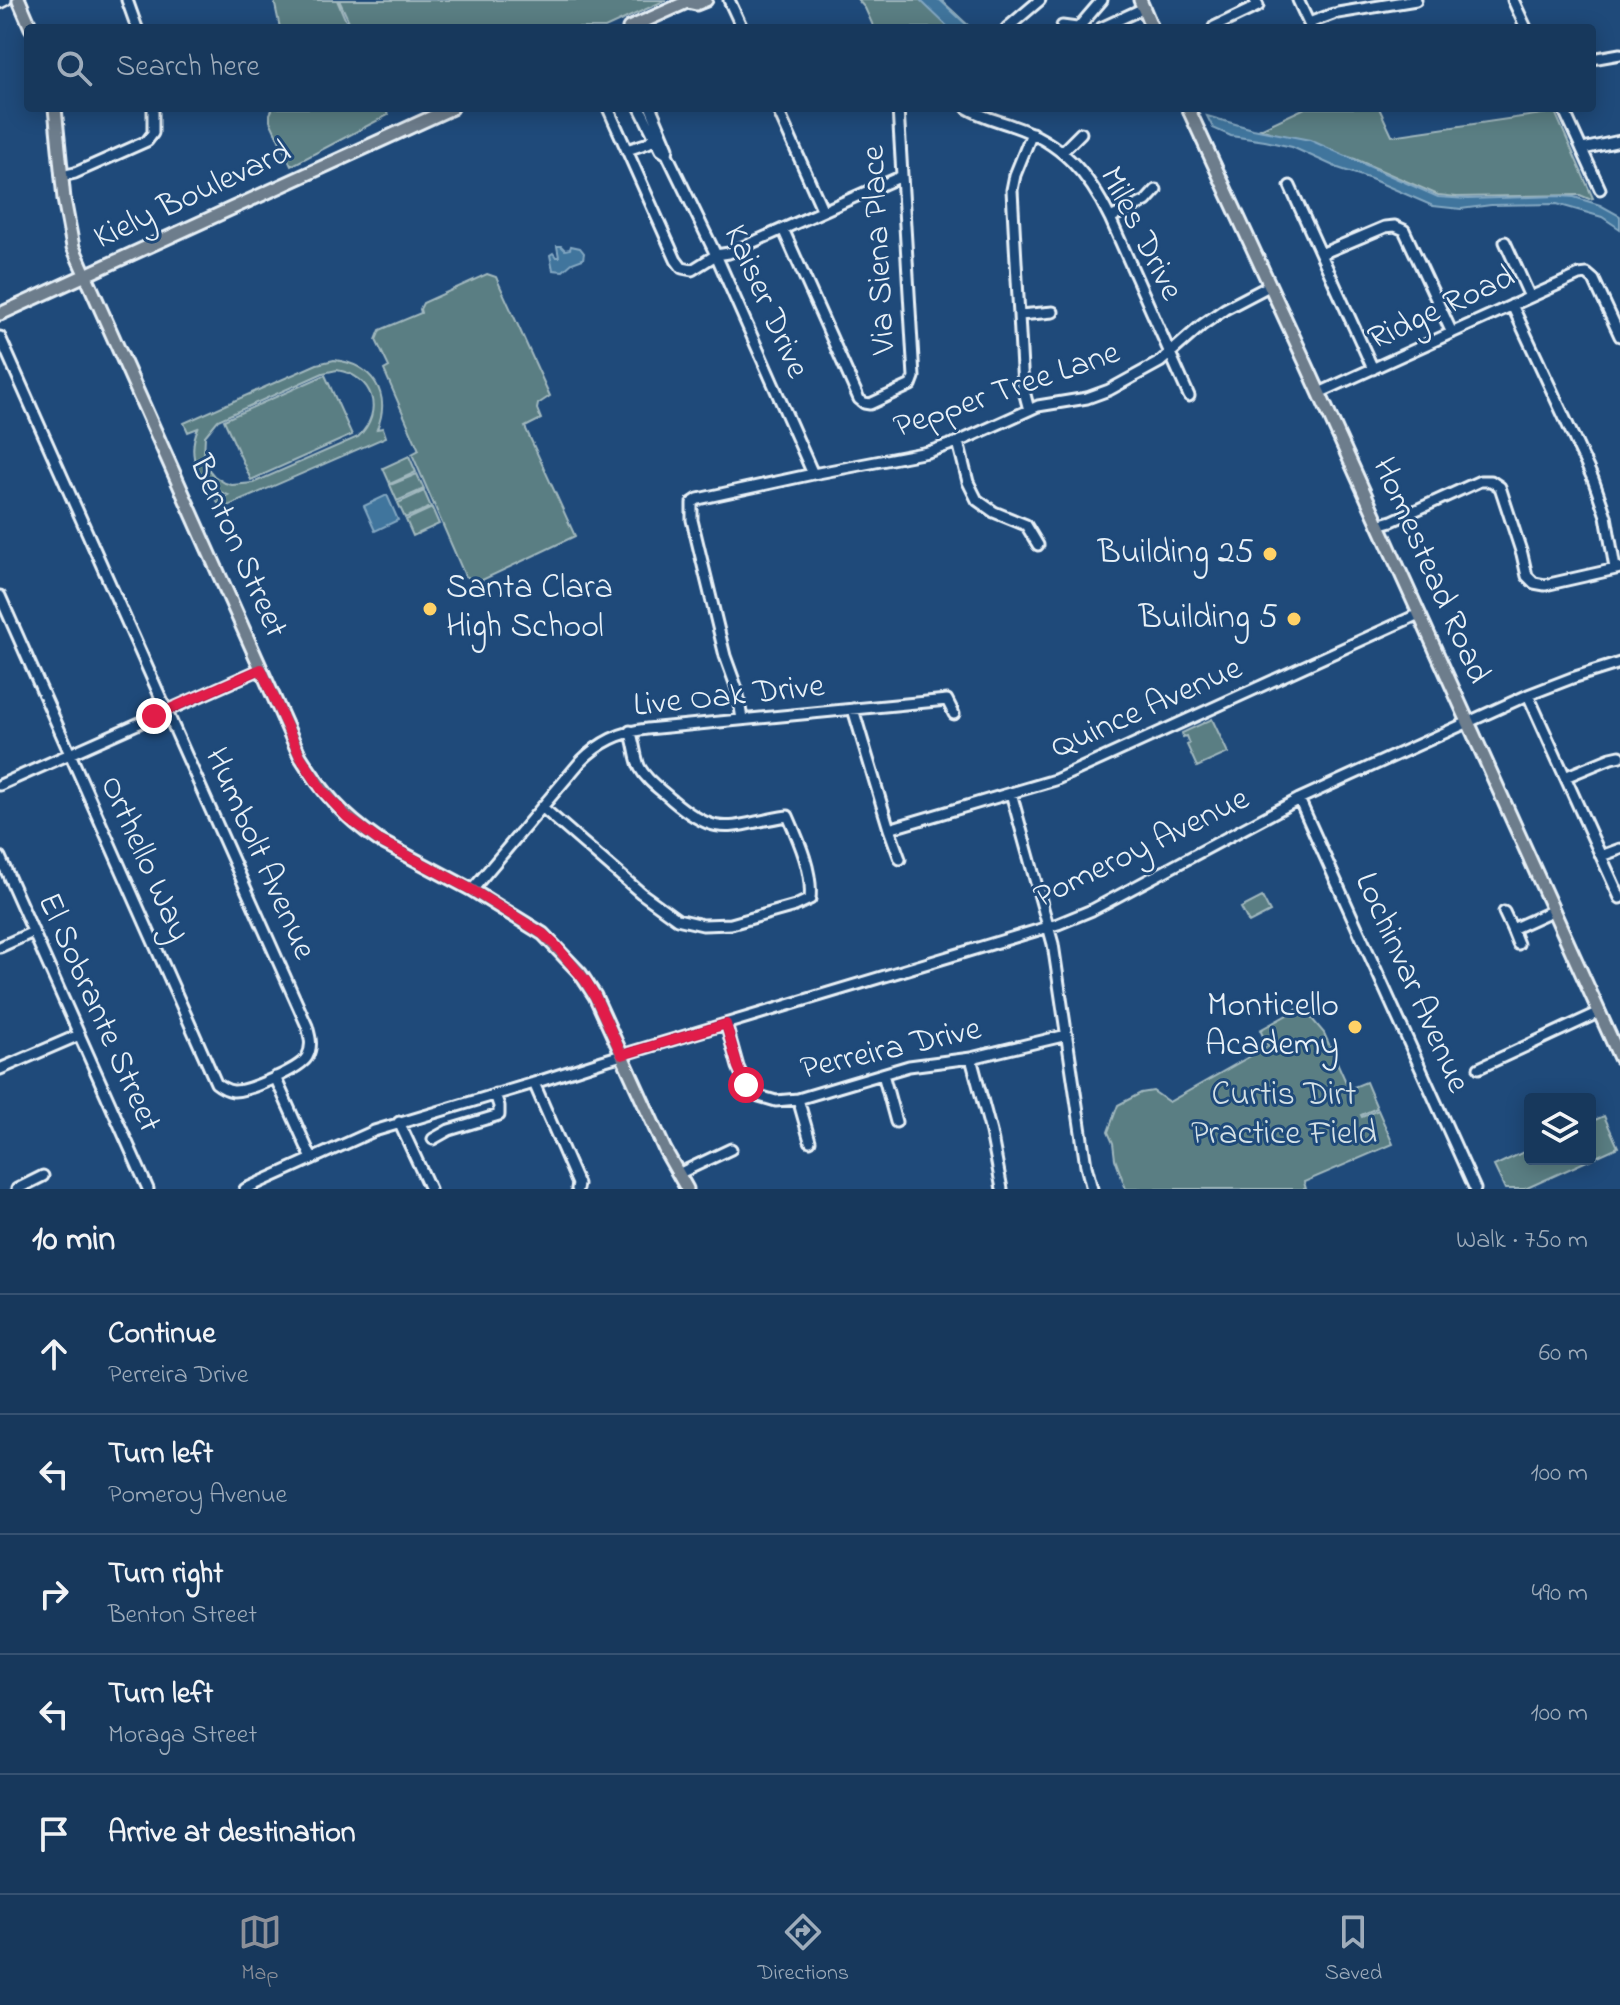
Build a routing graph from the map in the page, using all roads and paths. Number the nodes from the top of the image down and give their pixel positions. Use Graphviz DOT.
graph roads {
  1 [pos="6,0"];
  2 [pos="19,0"];
  3 [pos="127,0"];
  4 [pos="706,0"];
  5 [pos="729,0"];
  6 [pos="1040,0"];
  7 [pos="1102,0"];
  8 [pos="1255,0"];
  9 [pos="1298,0"];
  10 [pos="1416,0"];
  11 [pos="1513,0"];
  12 [pos="688,1"];
  13 [pos="0,3"];
  14 [pos="1142,4"];
  15 [pos="29,24"];
  16 [pos="136,24"];
  17 [pos="638,24"];
  18 [pos="740,24"];
  19 [pos="1012,24"];
  20 [pos="1081,24"];
  21 [pos="1108,24"];
  22 [pos="1150,24"];
  23 [pos="1220,24"];
  24 [pos="1309,24"];
  25 [pos="1314,24"];
  26 [pos="1524,24"];
  27 [pos="1620,54"];
  28 [pos="1596,58"];
  29 [pos="55,112"];
  30 [pos="153,112"];
  31 [pos="443,112"];
  32 [pos="610,112"];
  33 [pos="642,112"];
  34 [pos="652,112"];
  35 [pos="779,112"];
  36 [pos="898,112"];
  37 [pos="975,112"];
  38 [pos="1190,112"];
  39 [pos="1565,112"];
  40 [pos="655,132"];
  41 [pos="1032,133"];
  42 [pos="1081,133"];
  43 [pos="1620,141"];
  44 [pos="1583,149"];
  45 [pos="627,150"];
  46 [pos="1062,152"];
  47 [pos="62,176"];
  48 [pos="902,176"];
  49 [pos="1290,186"];
  50 [pos="1600,189"];
  51 [pos="1156,190"];
  52 [pos="823,211"];
  53 [pos="1110,218"];
  54 [pos="783,229"];
  55 [pos="1505,242"];
  56 [pos="1321,254"];
  57 [pos="716,255"];
  58 [pos="85,276"];
  59 [pos="1269,286"];
  60 [pos="1530,297"];
  61 [pos="1512,305"];
  62 [pos="1053,312"];
  63 [pos="0,314"];
  64 [pos="1020,315"];
  65 [pos="1452,333"];
  66 [pos="1620,336"];
  67 [pos="0,337"];
  68 [pos="1170,354"];
  69 [pos="1373,369"];
  70 [pos="1319,393"];
  71 [pos="1189,396"];
  72 [pos="1029,410"];
  73 [pos="958,442"];
  74 [pos="813,474"];
  75 [pos="1378,525"];
  76 [pos="1038,545"];
  77 [pos="1618,568"];
  78 [pos="0,596"];
  79 [pos="1419,614"];
  80 [pos="1620,663"];
  81 [pos="261,669"];
  82 [pos="1528,695"];
  83 [pos="853,709"];
  84 [pos="166,711"];
  85 [pos="954,714"];
  86 [pos="742,719"];
  87 [pos="1468,722"];
  88 [pos="630,731"];
  89 [pos="69,754"];
  90 [pos="1620,756"];
  91 [pos="1565,777"];
  92 [pos="0,785"];
  93 [pos="1011,793"];
  94 [pos="1299,799"];
  95 [pos="543,808"];
  96 [pos="889,829"];
  97 [pos="1620,849"];
  98 [pos="1601,856"];
  99 [pos="0,857"];
  100 [pos="900,859"];
  101 [pos="472,890"];
  102 [pos="1620,898"];
  103 [pos="1554,910"];
  104 [pos="1504,912"];
  105 [pos="1049,927"];
  106 [pos="1512,929"];
  107 [pos="33,932"];
  108 [pos="1518,944"];
  109 [pos="0,947"];
  110 [pos="1600,1012"];
  111 [pos="726,1024"];
  112 [pos="79,1035"];
  113 [pos="1067,1035"];
  114 [pos="622,1055"];
  115 [pos="971,1058"];
  116 [pos="1620,1058"];
  117 [pos="1479,1068"];
  118 [pos="0,1069"];
  119 [pos="883,1074"];
  120 [pos="275,1077"];
  121 [pos="534,1083"];
  122 [pos="495,1094"];
  123 [pos="798,1099"];
  124 [pos="399,1122"];
  125 [pos="896,1122"];
  126 [pos="433,1139"];
  127 [pos="810,1141"];
  128 [pos="731,1149"];
  129 [pos="312,1159"];
  130 [pos="678,1174"];
  131 [pos="43,1176"];
  132 [pos="17,1189"];
  133 [pos="148,1189"];
  134 [pos="245,1189"];
  135 [pos="430,1189"];
  136 [pos="577,1189"];
  137 [pos="687,1189"];
  138 [pos="1002,1189"];
  139 [pos="1092,1189"];
  140 [pos="1475,1189"];
  1 -- 13 [label="street"];
  2 -- 15 [label="main road"];
  3 -- 16 [label="street"];
  4 -- 12 [label="main road"];
  5 -- 18 [label="street"];
  6 -- 19 [label="street"];
  7 -- 20 [label="street"];
  8 -- 23 [label="street"];
  9 -- 24 [label="street"];
  10 -- 25 [label="street"];
  11 -- 26 [label="street"];
  12 -- 17 [label="main road"];
  14 -- 21 [label="street"];
  14 -- 22 [label="main road"];
  27 -- 28 [label="street"];
  29 -- 47 [label="main road, Benton Street"];
  30 -- 47 [label="street"];
  31 -- 58 [label="main road, Kiely Boulevard"];
  32 -- 45 [label="street"];
  33 -- 40 [label="street, Kaiser Drive"];
  34 -- 40 [label="street, Kaiser Drive"];
  35 -- 52 [label="street"];
  36 -- 48 [label="street, Via Siena Place"];
  37 -- 41 [label="street, Miles Drive"];
  38 -- 59 [label="main road, Homestead Road"];
  39 -- 44 [label="street"];
  40 -- 45 [label="street"];
  40 -- 57 [label="street, Kaiser Drive"];
  41 -- 46 [label="street, Miles Drive"];
  41 -- 64 [label="street"];
  42 -- 46 [label="street"];
  43 -- 44 [label="street"];
  44 -- 50 [label="street"];
  45 -- 57 [label="street"];
  46 -- 53 [label="street, Miles Drive"];
  47 -- 58 [label="main road, Benton Street"];
  48 -- 52 [label="street"];
  48 -- 54 [label="street, Via Siena Place"];
  49 -- 56 [label="street"];
  51 -- 53 [label="street"];
  52 -- 54 [label="street"];
  53 -- 68 [label="street, Miles Drive"];
  54 -- 57 [label="street"];
  55 -- 60 [label="street"];
  56 -- 65 [label="street"];
  56 -- 69 [label="street"];
  57 -- 74 [label="street, Kaiser Drive"];
  58 -- 63 [label="main road, Kiely Boulevard"];
  58 -- 81 [label="main road, Benton Street"];
  59 -- 68 [label="street, Pepper Tree Lane"];
  59 -- 70 [label="main road, Homestead Road"];
  60 -- 61 [label="street, Ridge Road"];
  60 -- 66 [label="street, Ridge Road"];
  61 -- 65 [label="street, Ridge Road"];
  61 -- 77 [label="street"];
  62 -- 64 [label="street"];
  64 -- 72 [label="street"];
  65 -- 69 [label="street, Ridge Road"];
  67 -- 84 [label="street, Humbolt Avenue"];
  68 -- 71 [label="street, Miles Drive"];
  68 -- 72 [label="street, Pepper Tree Lane"];
  69 -- 70 [label="street, Ridge Road"];
  70 -- 75 [label="main road, Homestead Road"];
  72 -- 73 [label="street, Pepper Tree Lane"];
  73 -- 74 [label="street, Pepper Tree Lane"];
  73 -- 76 [label="street"];
  74 -- 86 [label="street, Pepper Tree Lane"];
  75 -- 77 [label="street"];
  75 -- 79 [label="main road, Homestead Road"];
  78 -- 89 [label="street, Orthello Way"];
  79 -- 87 [label="main road, Homestead Road"];
  79 -- 93 [label="street, Quince Avenue"];
  80 -- 82 [label="street, Pomeroy Avenue"];
  81 -- 84 [label="street"];
  81 -- 101 [label="main road, Benton Street"];
  82 -- 87 [label="street, Pomeroy Avenue"];
  82 -- 91 [label="street"];
  83 -- 85 [label="street, Live Oak Drive"];
  83 -- 86 [label="street, Live Oak Drive"];
  83 -- 96 [label="street"];
  84 -- 89 [label="street"];
  84 -- 120 [label="street, Humbolt Avenue"];
  86 -- 88 [label="street, Live Oak Drive"];
  87 -- 94 [label="street, Pomeroy Avenue"];
  87 -- 103 [label="main road, Homestead Road"];
  88 -- 95 [label="street, Live Oak Drive"];
  88 -- 95 [label="street"];
  89 -- 92 [label="street"];
  89 -- 120 [label="street, Orthello Way"];
  90 -- 91 [label="street"];
  91 -- 98 [label="street"];
  93 -- 96 [label="street, Quince Avenue"];
  93 -- 105 [label="street"];
  94 -- 105 [label="street, Pomeroy Avenue"];
  94 -- 140 [label="street, Lochinvar Avenue"];
  95 -- 101 [label="street, Live Oak Drive"];
  96 -- 100 [label="street"];
  97 -- 98 [label="street"];
  98 -- 102 [label="street"];
  99 -- 107 [label="street, El Sobrante Street"];
  101 -- 114 [label="main road, Benton Street"];
  103 -- 106 [label="street"];
  103 -- 110 [label="main road, Homestead Road"];
  104 -- 106 [label="street"];
  105 -- 111 [label="street, Pomeroy Avenue"];
  105 -- 113 [label="street"];
  106 -- 108 [label="street"];
  107 -- 109 [label="street"];
  107 -- 112 [label="street, El Sobrante Street"];
  110 -- 116 [label="main road, Homestead Road"];
  110 -- 117 [label="street"];
  111 -- 114 [label="street, Pomeroy Avenue"];
  111 -- 123 [label="street, Perreira Drive"];
  112 -- 118 [label="street"];
  112 -- 133 [label="street, El Sobrante Street"];
  113 -- 115 [label="street, Perreira Drive"];
  113 -- 139 [label="street"];
  114 -- 121 [label="street, Pomeroy Avenue"];
  114 -- 130 [label="main road, Benton Street"];
  115 -- 119 [label="street, Perreira Drive"];
  115 -- 138 [label="street"];
  119 -- 123 [label="street, Perreira Drive"];
  119 -- 125 [label="street"];
  120 -- 129 [label="street"];
  121 -- 122 [label="street, Pomeroy Avenue"];
  121 -- 136 [label="street"];
  122 -- 124 [label="street, Pomeroy Avenue"];
  122 -- 126 [label="street"];
  123 -- 127 [label="street"];
  124 -- 129 [label="street, Pomeroy Avenue"];
  124 -- 135 [label="street"];
  128 -- 130 [label="street"];
  129 -- 134 [label="street, Pomeroy Avenue"];
  130 -- 137 [label="main road, Benton Street"];
  131 -- 132 [label="street"];
}
